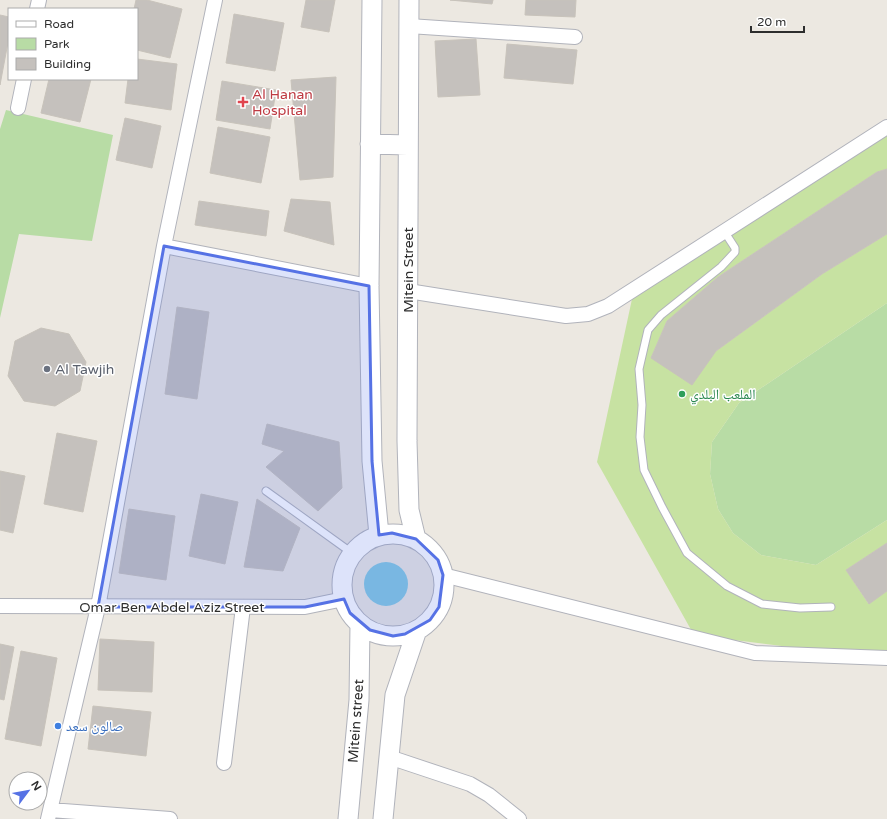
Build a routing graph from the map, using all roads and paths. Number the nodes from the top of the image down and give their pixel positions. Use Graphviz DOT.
graph roads {
  1 [pos="215,0"];
  2 [pos="372,0"];
  3 [pos="409,0"];
  4 [pos="409,26"];
  5 [pos="575,37"];
  6 [pos="24,80"];
  7 [pos="18,108"];
  8 [pos="887,127"];
  9 [pos="370,144"];
  10 [pos="408,145"];
  11 [pos="724,232"];
  12 [pos="164,246"];
  13 [pos="369,286"];
  14 [pos="408,292"];
  15 [pos="266,492"];
  16 [pos="379,535"];
  17 [pos="416,539"];
  18 [pos="352,553"];
  19 [pos="443,575"];
  20 [pos="344,600"];
  21 [pos="0,606"];
  22 [pos="98,607"];
  23 [pos="243,607"];
  24 [pos="831,607"];
  25 [pos="360,624"];
  26 [pos="417,630"];
  27 [pos="887,658"];
  28 [pos="389,757"];
  29 [pos="224,763"];
  30 [pos="49,814"];
  31 [pos="170,819"];
  32 [pos="348,819"];
  33 [pos="383,819"];
  34 [pos="519,819"];
  1 -- 12 [label="street"];
  2 -- 9 [label="street"];
  3 -- 4 [label="street, Mitein Street"];
  4 -- 5 [label="street"];
  4 -- 10 [label="street, Mitein Street"];
  6 -- 7 [label="street"];
  8 -- 11 [label="street"];
  9 -- 10 [label="street"];
  9 -- 13 [label="street"];
  10 -- 14 [label="street, Mitein Street"];
  11 -- 14 [label="street"];
  11 -- 24 [label="lane"];
  12 -- 13 [label="street"];
  12 -- 22 [label="street"];
  13 -- 16 [label="street"];
  14 -- 17 [label="street, Mitein Street"];
  15 -- 18 [label="lane"];
  16 -- 17 [label="street"];
  16 -- 18 [label="street"];
  17 -- 19 [label="street"];
  18 -- 20 [label="street"];
  19 -- 26 [label="street"];
  19 -- 27 [label="street"];
  20 -- 23 [label="street, Omar Ben Abdel Aziz Street"];
  20 -- 25 [label="street"];
  21 -- 22 [label="street, Omar Ben Abdel Aziz Street"];
  22 -- 23 [label="street, Omar Ben Abdel Aziz Street"];
  22 -- 30 [label="street"];
  23 -- 29 [label="street"];
  25 -- 26 [label="street"];
  25 -- 32 [label="street, Mitein street"];
  26 -- 28 [label="street"];
  28 -- 33 [label="street"];
  28 -- 34 [label="street"];
  30 -- 31 [label="street"];
}
